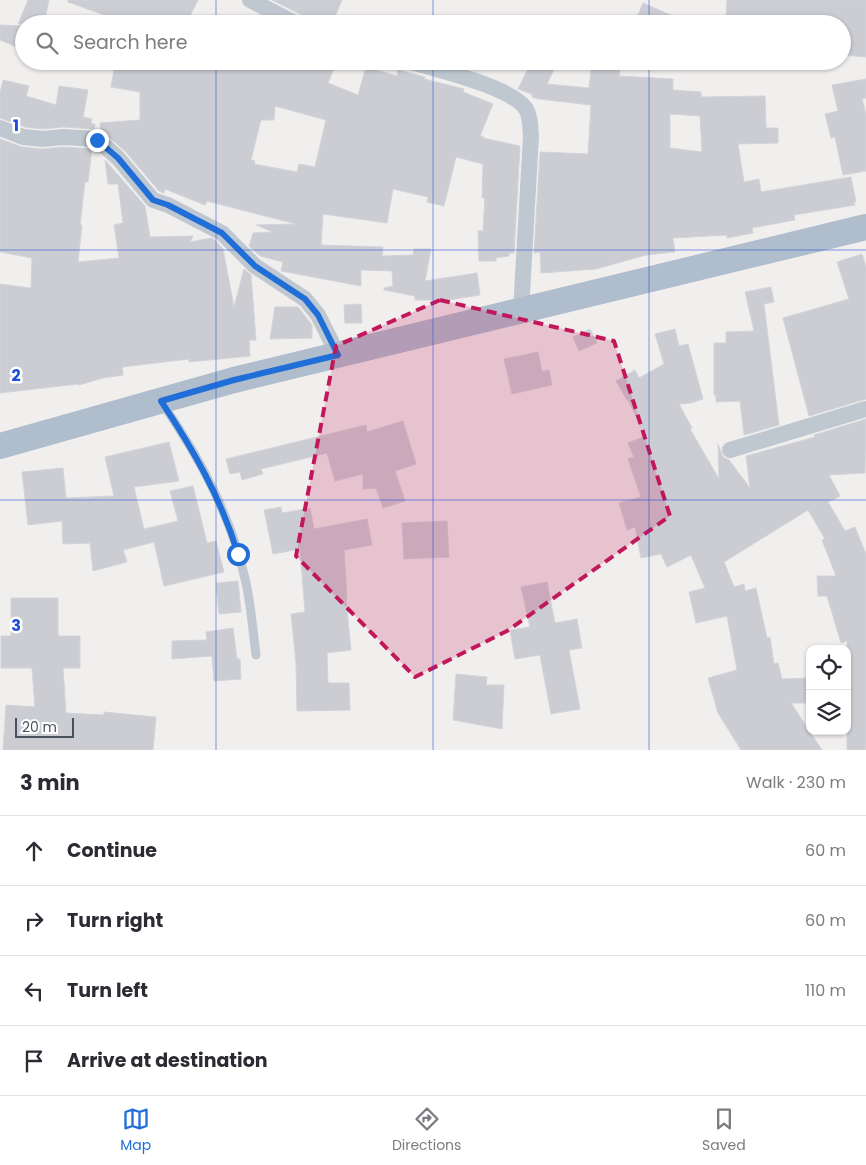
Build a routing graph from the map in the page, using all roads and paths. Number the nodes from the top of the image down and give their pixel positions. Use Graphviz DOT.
graph roads {
  1 [pos="250,0"];
  2 [pos="279,15"];
  3 [pos="437,70"];
  4 [pos="0,128"];
  5 [pos="866,227"];
  6 [pos="521,311"];
  7 [pos="338,355"];
  8 [pos="161,401"];
  9 [pos="866,409"];
  10 [pos="0,446"];
  11 [pos="730,450"];
  12 [pos="256,654"];
  1 -- 2 [label="street"];
  3 -- 6 [label="street"];
  4 -- 7 [label="street"];
  5 -- 6 [label="main road"];
  6 -- 7 [label="main road"];
  7 -- 8 [label="main road"];
  8 -- 10 [label="main road"];
  8 -- 12 [label="lane"];
  9 -- 11 [label="street"];
}
